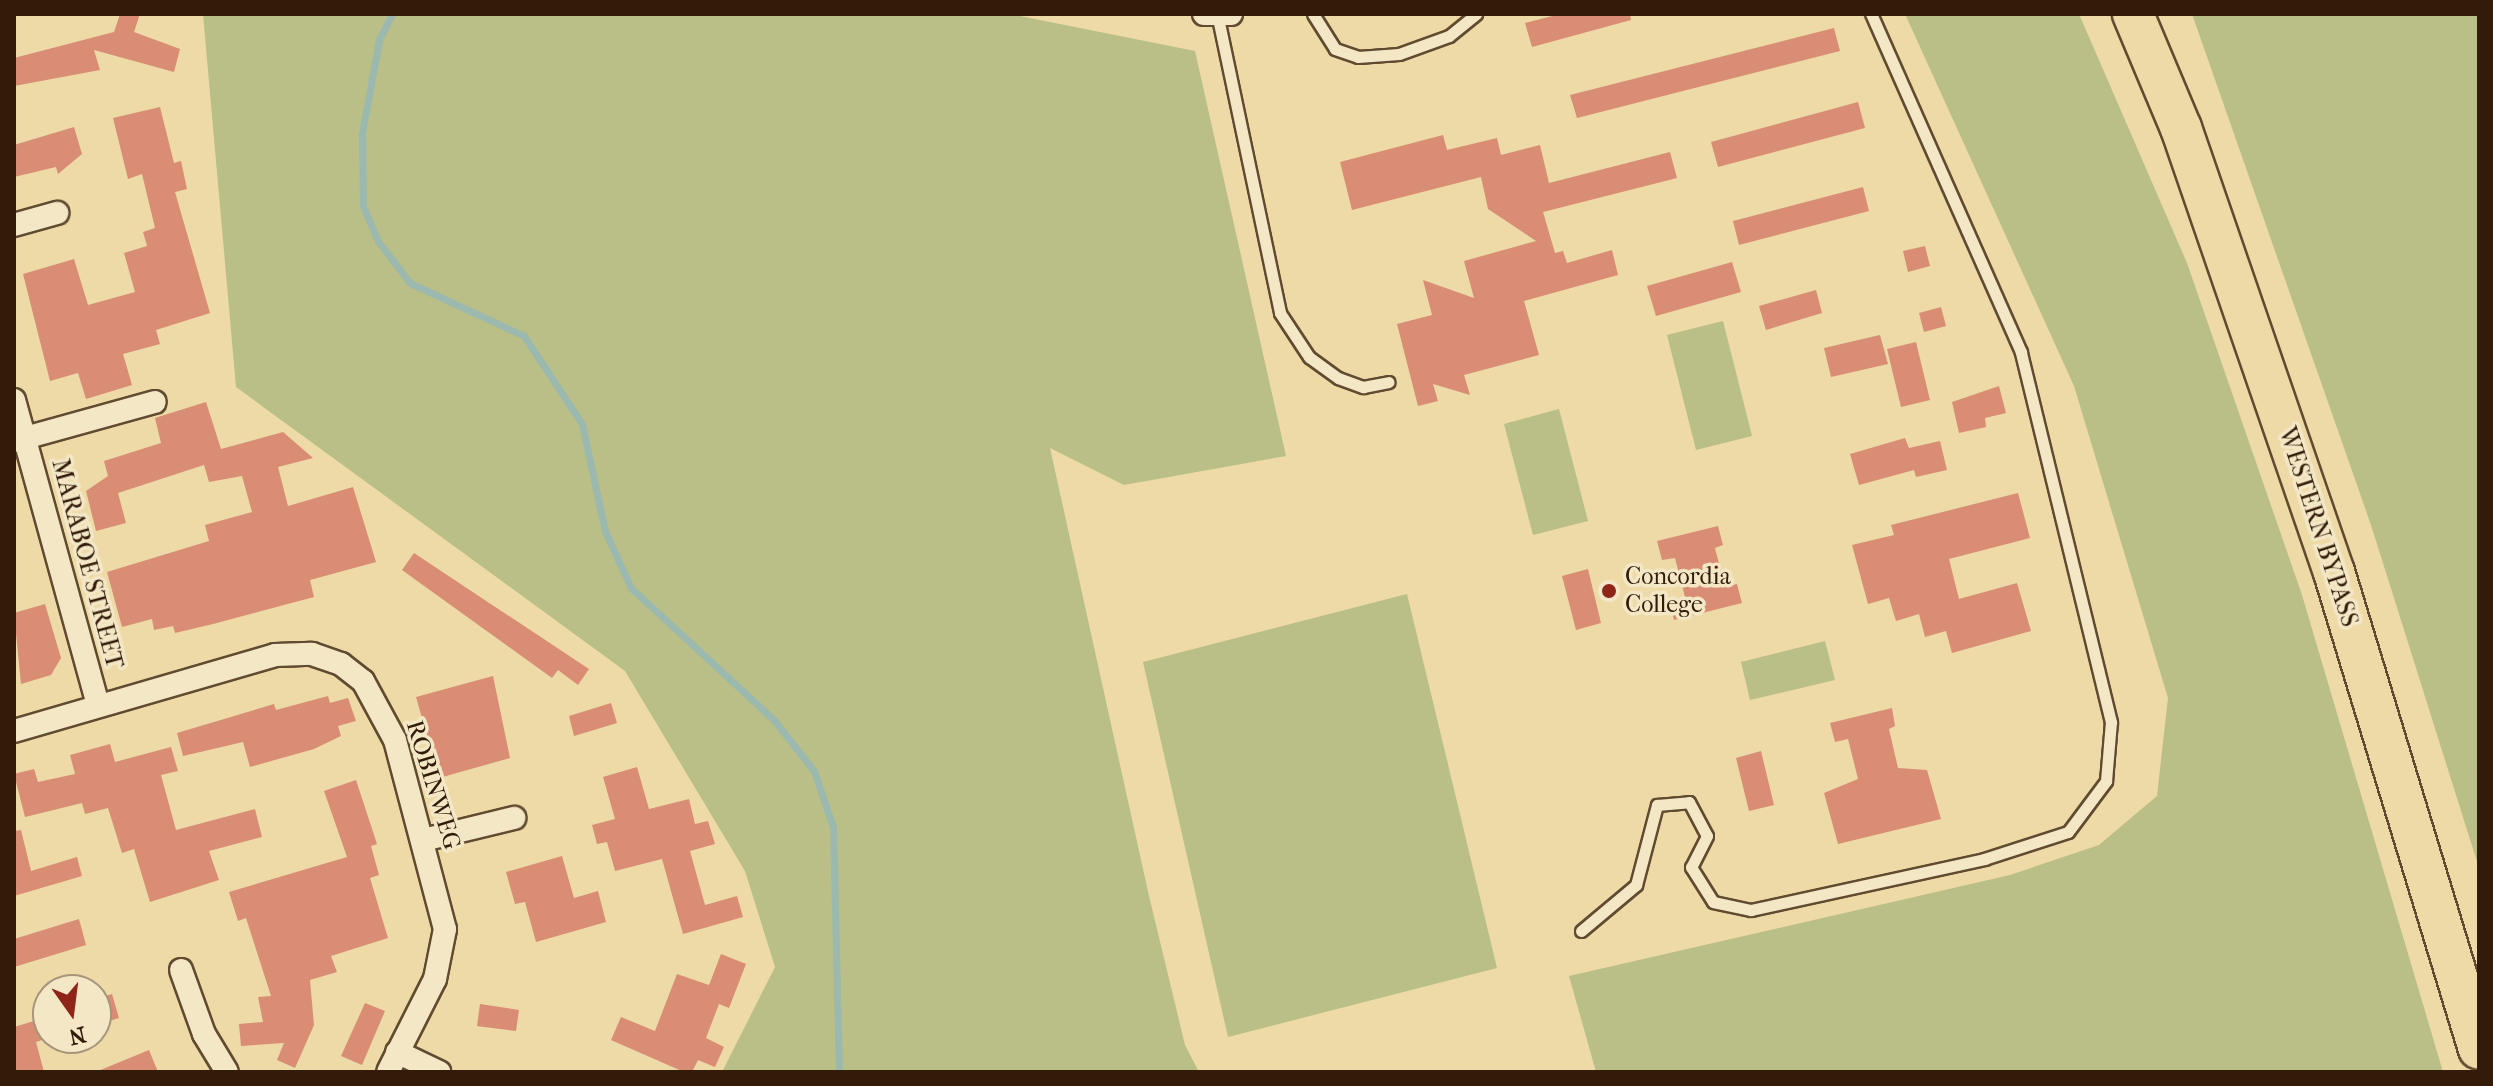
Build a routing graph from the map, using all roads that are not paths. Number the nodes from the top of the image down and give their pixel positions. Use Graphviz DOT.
graph roads {
  1 [pos="1313,14"];
  2 [pos="1476,14"];
  3 [pos="1871,14"];
  4 [pos="2133,14"];
  5 [pos="1212,15"];
  6 [pos="57,213"];
  7 [pos="14,225"];
  8 [pos="1389,382"];
  9 [pos="14,400"];
  10 [pos="155,402"];
  11 [pos="20,440"];
  12 [pos="98,704"];
  13 [pos="14,731"];
  14 [pos="514,818"];
  15 [pos="423,840"];
  16 [pos="1581,931"];
  17 [pos="181,970"];
  18 [pos="2479,1048"];
  19 [pos="393,1062"];
  20 [pos="227,1072"];
  21 [pos="439,1072"];
  1 -- 2 [label="lane"];
  3 -- 16 [label="lane"];
  4 -- 18 [label="highway, WESTERN BYPASS"];
  5 -- 8 [label="lane"];
  6 -- 7 [label="street"];
  9 -- 11 [label="street, MARABOE STREET"];
  10 -- 11 [label="street"];
  11 -- 12 [label="street, MARABOE STREET"];
  12 -- 13 [label="street, ROBINWEG"];
  12 -- 15 [label="street, ROBINWEG"];
  14 -- 15 [label="street"];
  15 -- 19 [label="street, ROBINWEG"];
  17 -- 20 [label="street"];
  19 -- 21 [label="street"];
}
